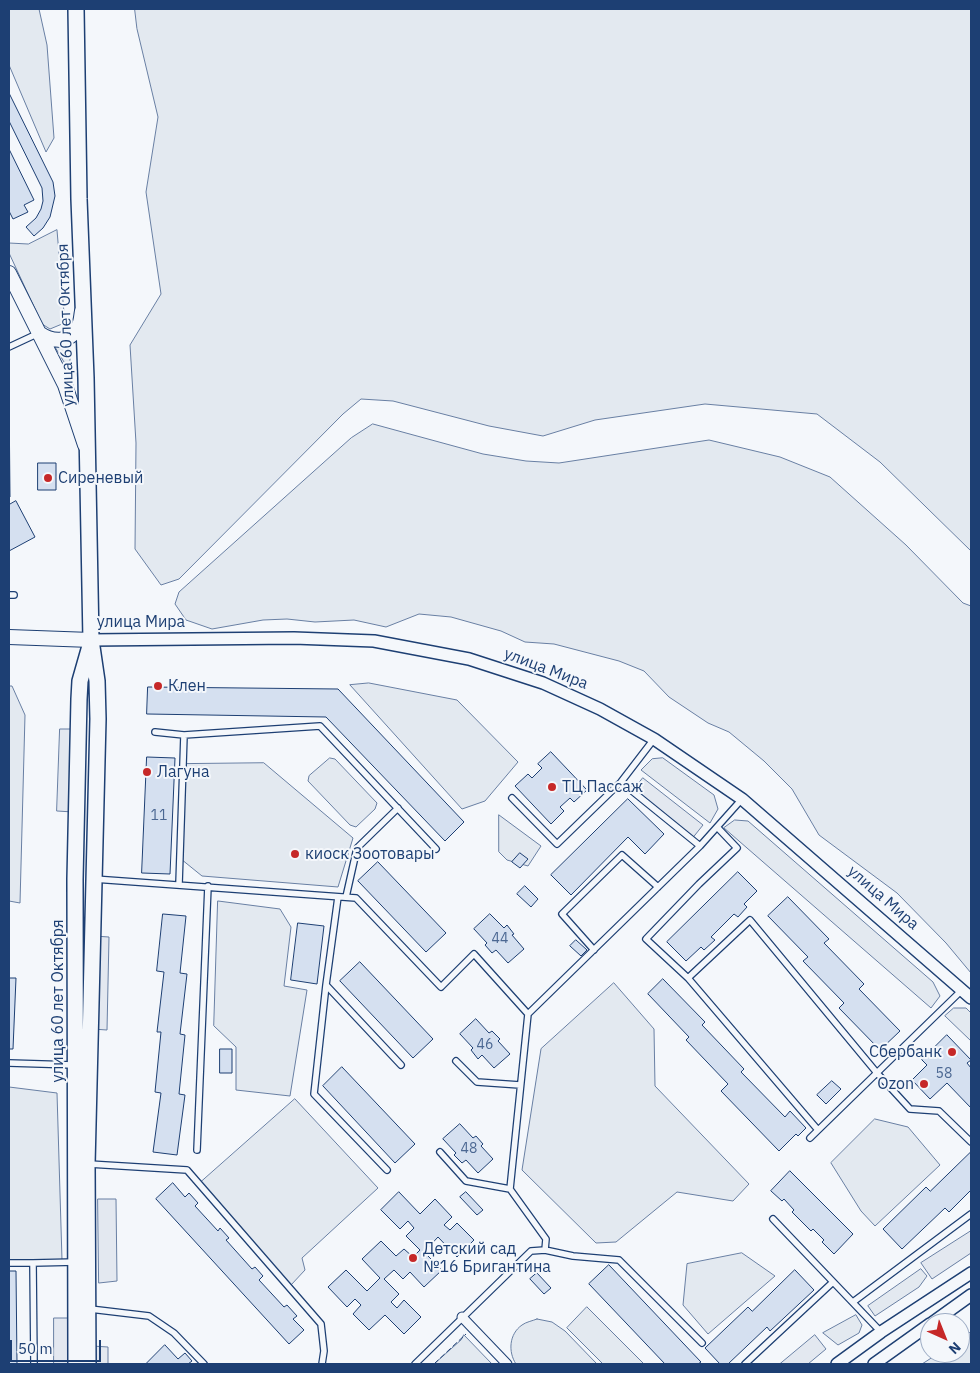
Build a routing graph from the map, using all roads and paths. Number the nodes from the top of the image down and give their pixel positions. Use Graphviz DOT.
graph roads {
  1 [pos="76,9"];
  2 [pos="9,273"];
  3 [pos="83,306"];
  4 [pos="39,333"];
  5 [pos="9,347"];
  6 [pos="86,378"];
  7 [pos="64,385"];
  8 [pos="88,456"];
  9 [pos="9,638"];
  10 [pos="91,640"];
  11 [pos="155,732"];
  12 [pos="184,735"];
  13 [pos="654,740"];
  14 [pos="621,782"];
  15 [pos="512,798"];
  16 [pos="742,799"];
  17 [pos="398,808"];
  18 [pos="717,827"];
  19 [pos="700,846"];
  20 [pos="436,849"];
  21 [pos="75,879"];
  22 [pos="94,879"];
  23 [pos="179,884"];
  24 [pos="208,886"];
  25 [pos="658,887"];
  26 [pos="338,897"];
  27 [pos="346,897"];
  28 [pos="594,950"];
  29 [pos="688,978"];
  30 [pos="326,985"];
  31 [pos="967,990"];
  32 [pos="971,998"];
  33 [pos="528,1014"];
  34 [pos="456,1061"];
  35 [pos="9,1063"];
  36 [pos="76,1065"];
  37 [pos="401,1065"];
  38 [pos="877,1074"];
  39 [pos="520,1085"];
  40 [pos="818,1130"];
  41 [pos="810,1138"];
  42 [pos="971,1142"];
  43 [pos="197,1150"];
  44 [pos="440,1152"];
  45 [pos="81,1164"];
  46 [pos="387,1170"];
  47 [pos="510,1189"];
  48 [pos="971,1214"];
  49 [pos="773,1219"];
  50 [pos="545,1250"];
  51 [pos="76,1262"];
  52 [pos="9,1263"];
  53 [pos="33,1263"];
  54 [pos="971,1274"];
  55 [pos="833,1282"];
  56 [pos="971,1295"];
  57 [pos="853,1302"];
  58 [pos="88,1309"];
  59 [pos="946,1313"];
  60 [pos="462,1317"];
  61 [pos="882,1332"];
  62 [pos="920,1332"];
  63 [pos="702,1343"];
  64 [pos="896,1349"];
  65 [pos="34,1364"];
  66 [pos="76,1364"];
  67 [pos="88,1364"];
  68 [pos="204,1364"];
  69 [pos="322,1364"];
  70 [pos="415,1364"];
  71 [pos="507,1364"];
  72 [pos="745,1364"];
  73 [pos="837,1364"];
  74 [pos="874,1364"];
  1 -- 3 [label="main road, улица 60 лет Октября"];
  2 -- 4 [label="street"];
  3 -- 4 [label="street"];
  3 -- 6 [label="main road, улица 60 лет Октября"];
  4 -- 5 [label="lane"];
  4 -- 7 [label="street"];
  6 -- 7 [label="street"];
  6 -- 8 [label="main road, улица 60 лет Октября"];
  7 -- 8 [label="street"];
  8 -- 10 [label="main road, улица 60 лет Октября"];
  9 -- 10 [label="street, улица Мира"];
  10 -- 13 [label="street, улица Мира"];
  10 -- 21 [label="main road, улица 60 лет Октября"];
  10 -- 22 [label="main road, улица 60 лет Октября"];
  11 -- 12 [label="lane"];
  12 -- 17 [label="lane"];
  12 -- 23 [label="lane"];
  13 -- 14 [label="lane"];
  13 -- 16 [label="street, улица Мира"];
  14 -- 15 [label="lane"];
  14 -- 19 [label="lane"];
  16 -- 18 [label="lane"];
  16 -- 31 [label="street, улица Мира"];
  17 -- 20 [label="lane"];
  17 -- 27 [label="lane"];
  18 -- 19 [label="lane"];
  18 -- 29 [label="lane"];
  19 -- 25 [label="lane"];
  21 -- 22 [label="main road"];
  21 -- 36 [label="main road, улица 60 лет Октября"];
  22 -- 23 [label="lane"];
  22 -- 45 [label="main road, улица 60 лет Октября"];
  23 -- 24 [label="lane"];
  24 -- 26 [label="lane"];
  24 -- 43 [label="lane"];
  25 -- 28 [label="lane"];
  25 -- 28 [label="lane"];
  26 -- 27 [label="lane"];
  26 -- 30 [label="lane"];
  27 -- 33 [label="lane"];
  28 -- 33 [label="lane"];
  29 -- 38 [label="lane"];
  29 -- 40 [label="lane"];
  30 -- 37 [label="lane"];
  30 -- 46 [label="lane"];
  31 -- 32 [label="street, улица Мира"];
  31 -- 38 [label="lane"];
  33 -- 39 [label="lane"];
  34 -- 39 [label="lane"];
  35 -- 36 [label="lane"];
  36 -- 45 [label="main road, улица 60 лет Октября"];
  38 -- 40 [label="lane"];
  38 -- 42 [label="lane"];
  39 -- 47 [label="lane"];
  40 -- 41 [label="lane"];
  44 -- 47 [label="lane"];
  45 -- 51 [label="main road, улица 60 лет Октября"];
  45 -- 58 [label="main road, улица 60 лет Октября"];
  45 -- 69 [label="lane"];
  47 -- 50 [label="lane"];
  48 -- 57 [label="lane"];
  49 -- 55 [label="lane"];
  50 -- 60 [label="lane"];
  50 -- 63 [label="lane"];
  51 -- 53 [label="lane"];
  51 -- 66 [label="main road, улица 60 лет Октября"];
  52 -- 53 [label="lane"];
  53 -- 65 [label="lane"];
  54 -- 61 [label="street"];
  55 -- 57 [label="lane"];
  55 -- 72 [label="lane"];
  56 -- 59 [label="street"];
  57 -- 61 [label="lane"];
  58 -- 67 [label="main road, улица 60 лет Октября"];
  58 -- 68 [label="lane"];
  60 -- 70 [label="lane"];
  60 -- 71 [label="street"];
  61 -- 64 [label="street"];
  61 -- 73 [label="street"];
  62 -- 64 [label="street"];
  64 -- 74 [label="street"];
}
